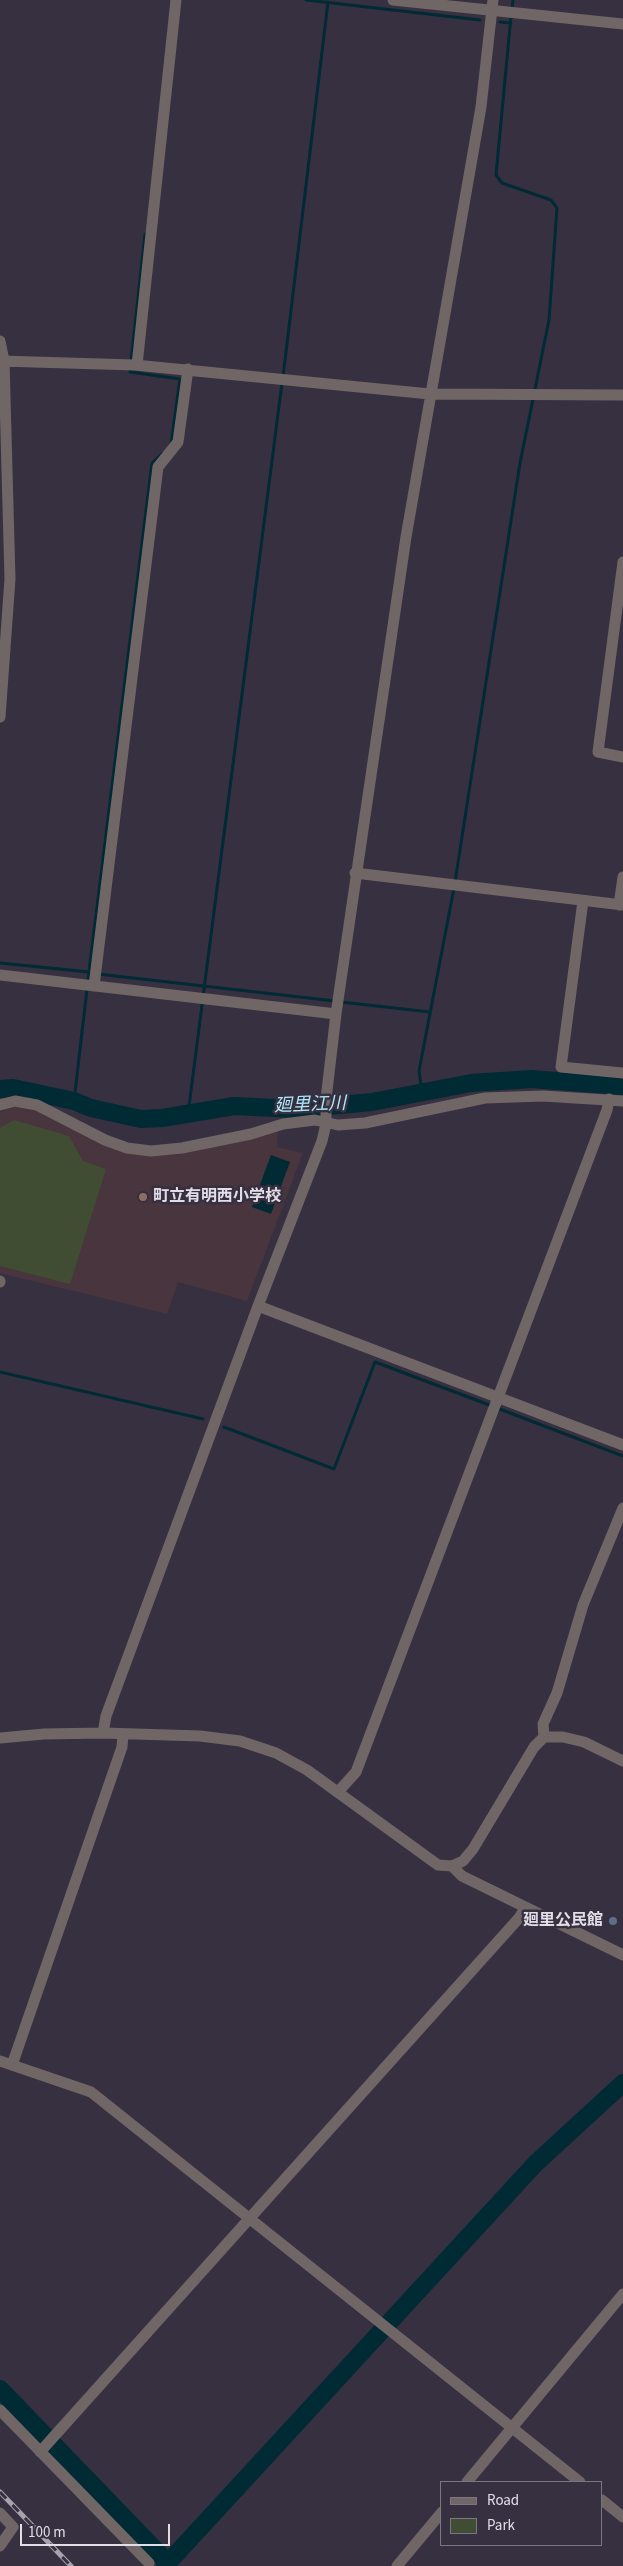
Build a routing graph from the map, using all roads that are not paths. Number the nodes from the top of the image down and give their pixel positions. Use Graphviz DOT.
graph roads {
  1 [pos="176,0"];
  2 [pos="393,0"];
  3 [pos="496,8"];
  4 [pos="623,24"];
  5 [pos="0,342"];
  6 [pos="2,361"];
  7 [pos="133,365"];
  8 [pos="188,369"];
  9 [pos="430,394"];
  10 [pos="623,395"];
  11 [pos="623,562"];
  12 [pos="0,717"];
  13 [pos="623,757"];
  14 [pos="355,873"];
  15 [pos="623,878"];
  16 [pos="583,901"];
  17 [pos="621,905"];
  18 [pos="0,975"];
  19 [pos="92,981"];
  20 [pos="337,1006"];
  21 [pos="623,1073"];
  22 [pos="609,1099"];
  23 [pos="1,1101"];
  24 [pos="623,1101"];
  25 [pos="326,1121"];
  26 [pos="258,1306"];
  27 [pos="495,1404"];
  28 [pos="623,1445"];
  29 [pos="623,1508"];
  30 [pos="103,1733"];
  31 [pos="123,1734"];
  32 [pos="544,1737"];
  33 [pos="0,1738"];
  34 [pos="623,1761"];
  35 [pos="338,1792"];
  36 [pos="452,1866"];
  37 [pos="525,1908"];
  38 [pos="623,1955"];
  39 [pos="0,2061"];
  40 [pos="12,2065"];
  41 [pos="249,2219"];
  42 [pos="623,2294"];
  43 [pos="0,2410"];
  44 [pos="512,2428"];
  45 [pos="40,2452"];
  46 [pos="468,2481"];
  47 [pos="579,2481"];
  48 [pos="603,2501"];
  49 [pos="0,2513"];
  50 [pos="440,2514"];
  51 [pos="623,2517"];
  52 [pos="0,2546"];
  53 [pos="149,2563"];
  54 [pos="397,2566"];
  1 -- 7 [label="street"];
  2 -- 3 [label="street"];
  3 -- 4 [label="street"];
  3 -- 9 [label="street"];
  5 -- 6 [label="street"];
  6 -- 7 [label="street"];
  6 -- 12 [label="street"];
  7 -- 8 [label="street"];
  8 -- 9 [label="street"];
  8 -- 19 [label="street"];
  9 -- 10 [label="street"];
  9 -- 14 [label="street"];
  11 -- 13 [label="street"];
  14 -- 16 [label="street"];
  14 -- 20 [label="street"];
  15 -- 17 [label="street"];
  16 -- 17 [label="street"];
  16 -- 21 [label="street"];
  18 -- 19 [label="street"];
  19 -- 20 [label="street"];
  20 -- 25 [label="street"];
  22 -- 24 [label="street"];
  22 -- 25 [label="street"];
  22 -- 27 [label="street"];
  23 -- 25 [label="street"];
  25 -- 26 [label="street"];
  26 -- 27 [label="street"];
  26 -- 30 [label="street"];
  27 -- 28 [label="street"];
  27 -- 35 [label="street"];
  29 -- 32 [label="street"];
  30 -- 31 [label="street"];
  30 -- 33 [label="street"];
  31 -- 35 [label="street"];
  31 -- 40 [label="street"];
  32 -- 34 [label="street"];
  32 -- 36 [label="street"];
  35 -- 36 [label="street"];
  36 -- 37 [label="street"];
  37 -- 38 [label="street"];
  37 -- 41 [label="street"];
  39 -- 40 [label="street"];
  40 -- 41 [label="street"];
  41 -- 44 [label="street"];
  41 -- 45 [label="street"];
  42 -- 44 [label="street"];
  43 -- 45 [label="street"];
  44 -- 46 [label="street"];
  44 -- 47 [label="street"];
  45 -- 53 [label="street"];
  48 -- 51 [label="street"];
  49 -- 52 [label="street"];
  50 -- 54 [label="street"];
}
